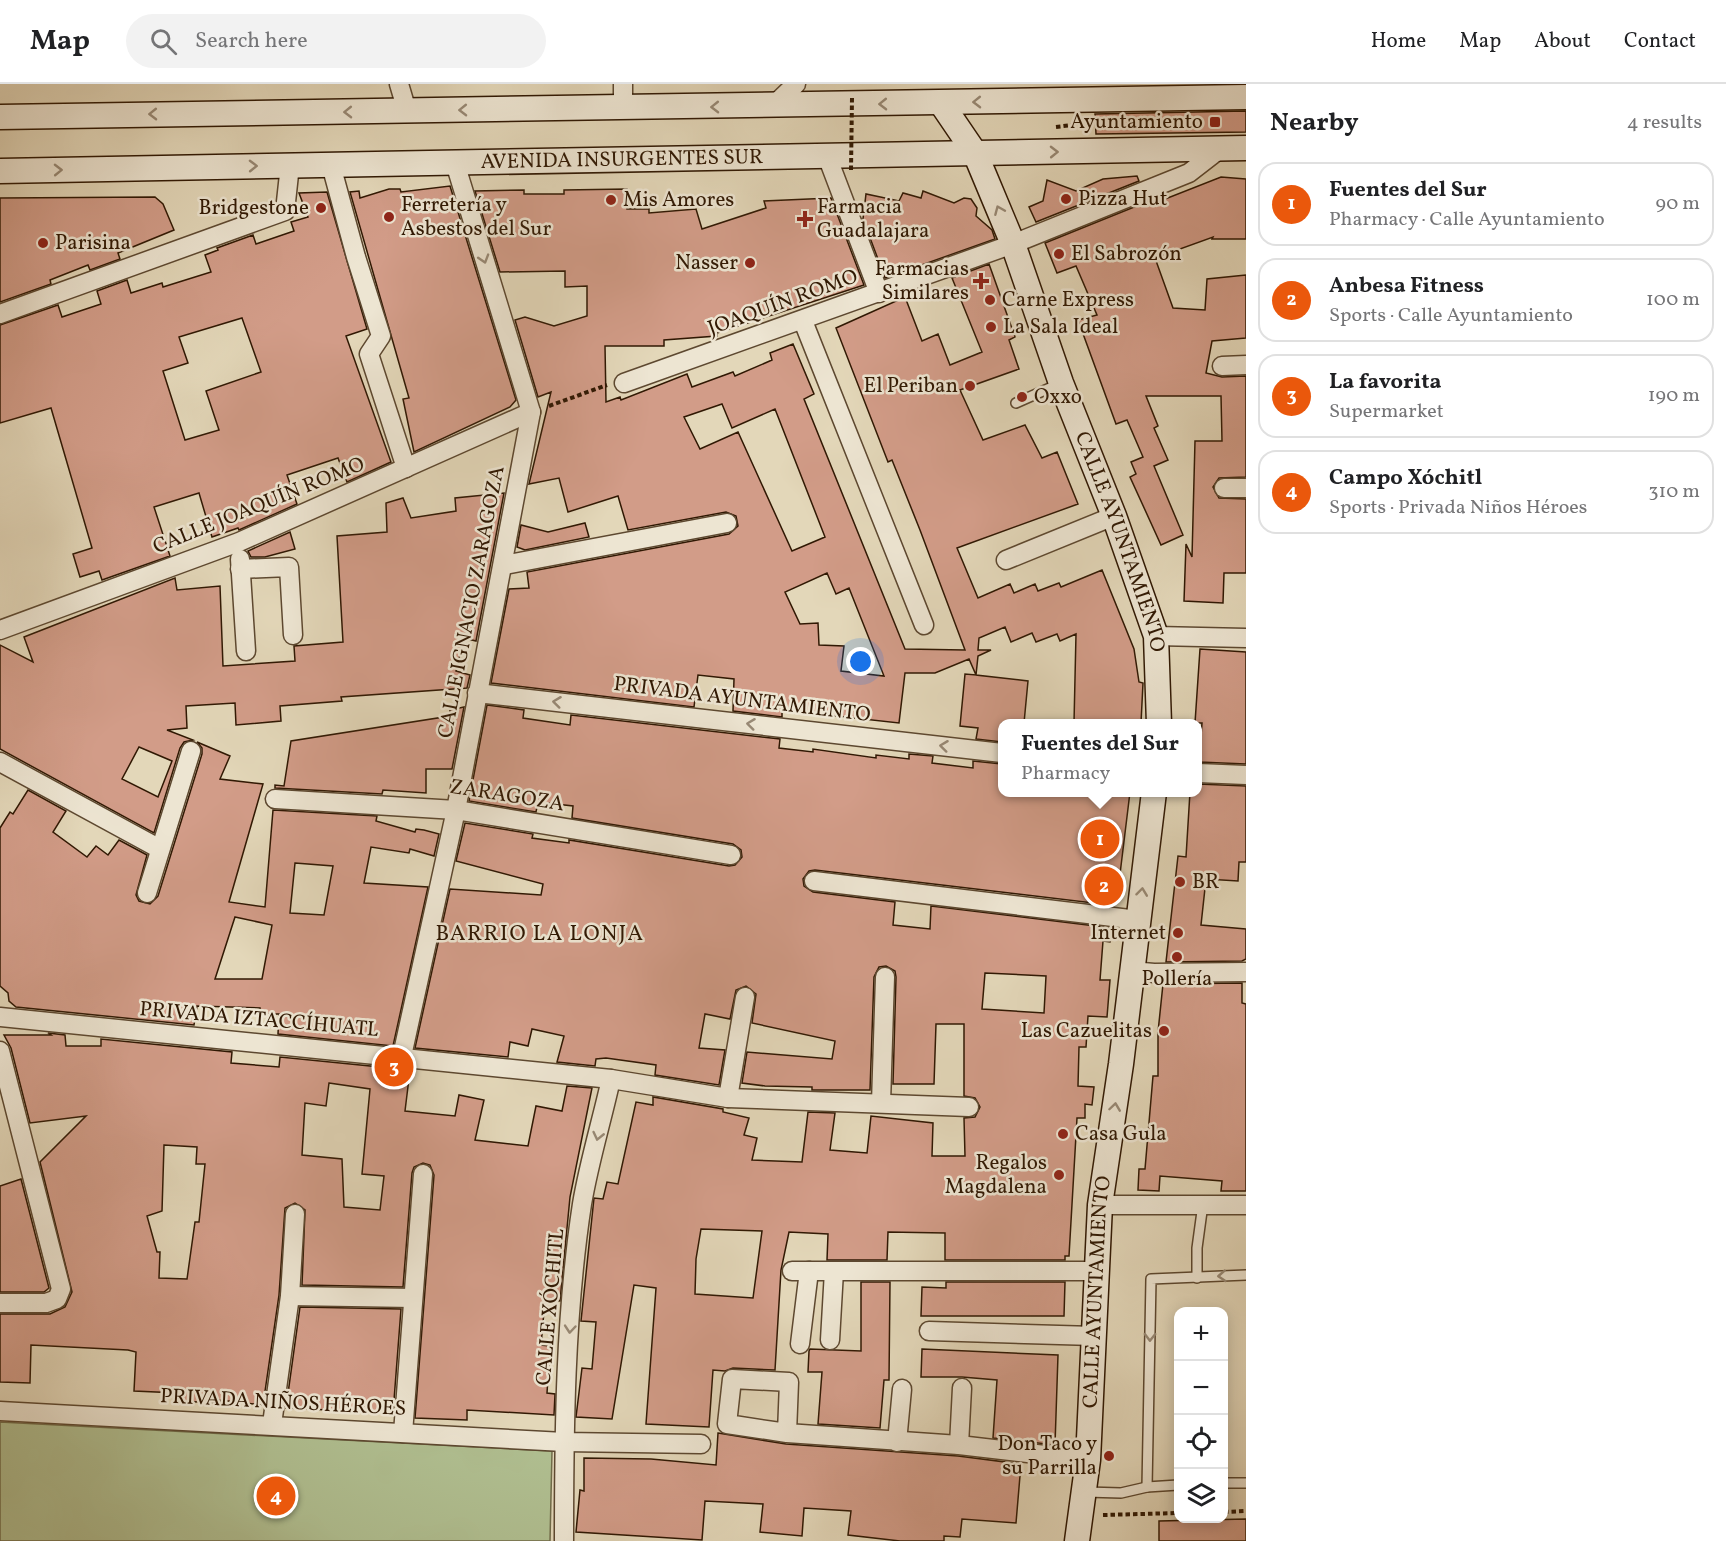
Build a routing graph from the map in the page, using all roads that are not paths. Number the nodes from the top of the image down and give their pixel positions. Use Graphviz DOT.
graph roads {
  1 [pos="399,84"];
  2 [pos="623,84"];
  3 [pos="795,84"];
  4 [pos="1246,97"];
  5 [pos="941,103"];
  6 [pos="773,106"];
  7 [pos="623,108"];
  8 [pos="407,111"];
  9 [pos="0,117"];
  10 [pos="1246,148"];
  11 [pos="1220,149"];
  12 [pos="975,153"];
  13 [pos="826,156"];
  14 [pos="455,163"];
  15 [pos="290,165"];
  16 [pos="331,165"];
  17 [pos="0,171"];
  18 [pos="1013,244"];
  19 [pos="879,293"];
  20 [pos="0,314"];
  21 [pos="803,321"];
  22 [pos="1246,365"];
  23 [pos="1222,366"];
  24 [pos="1060,383"];
  25 [pos="617,387"];
  26 [pos="1016,403"];
  27 [pos="531,412"];
  28 [pos="406,468"];
  29 [pos="1224,488"];
  30 [pos="1246,488"];
  31 [pos="1114,516"];
  32 [pos="727,523"];
  33 [pos="239,542"];
  34 [pos="1006,560"];
  35 [pos="504,565"];
  36 [pos="240,569"];
  37 [pos="924,625"];
  38 [pos="0,630"];
  39 [pos="293,635"];
  40 [pos="1156,636"];
  41 [pos="1246,638"];
  42 [pos="246,651"];
  43 [pos="477,693"];
  44 [pos="1159,719"];
  45 [pos="191,751"];
  46 [pos="998,753"];
  47 [pos="0,762"];
  48 [pos="1202,773"];
  49 [pos="1246,775"];
  50 [pos="1153,797"];
  51 [pos="275,799"];
  52 [pos="456,810"];
  53 [pos="160,849"];
  54 [pos="731,855"];
  55 [pos="814,881"];
  56 [pos="147,893"];
  57 [pos="1138,920"];
  58 [pos="1131,970"];
  59 [pos="1246,972"];
  60 [pos="885,977"];
  61 [pos="745,997"];
  62 [pos="0,1017"];
  63 [pos="0,1051"];
  64 [pos="402,1056"];
  65 [pos="611,1079"];
  66 [pos="728,1098"];
  67 [pos="881,1103"];
  68 [pos="969,1107"];
  69 [pos="423,1173"];
  70 [pos="1203,1204"];
  71 [pos="1100,1205"];
  72 [pos="1246,1205"];
  73 [pos="295,1214"];
  74 [pos="834,1271"];
  75 [pos="1097,1271"];
  76 [pos="1246,1275"];
  77 [pos="1197,1278"];
  78 [pos="290,1296"];
  79 [pos="413,1298"];
  80 [pos="0,1302"];
  81 [pos="929,1331"];
  82 [pos="1094,1336"];
  83 [pos="830,1340"];
  84 [pos="800,1344"];
  85 [pos="962,1388"];
  86 [pos="902,1389"];
  87 [pos="0,1411"];
  88 [pos="272,1424"];
  89 [pos="403,1433"];
  90 [pos="787,1433"];
  91 [pos="564,1442"];
  92 [pos="897,1442"];
  93 [pos="701,1444"];
  94 [pos="959,1445"];
  95 [pos="1088,1460"];
  96 [pos="1228,1483"];
  97 [pos="1246,1483"];
  98 [pos="1174,1485"];
  99 [pos="1147,1487"];
  100 [pos="1084,1492"];
  101 [pos="564,1541"];
  102 [pos="1077,1541"];
  1 -- 8 [label="street"];
  2 -- 7 [label="street"];
  3 -- 6 [label="street"];
  4 -- 5 [label="main road, one-way"];
  5 -- 6 [label="main road, one-way"];
  5 -- 12 [label="main road, CALLE AYUNTAMIENTO"];
  6 -- 7 [label="main road, one-way"];
  7 -- 8 [label="main road, one-way"];
  8 -- 9 [label="main road, one-way"];
  10 -- 11 [label="main road, AVENIDA INSURGENTES SUR"];
  12 -- 11 [label="main road, AVENIDA INSURGENTES SUR, one-way"];
  11 -- 18 [label="street, JOAQUÍN ROMO"];
  12 -- 13 [label="main road, AVENIDA INSURGENTES SUR"];
  18 -- 12 [label="main road, CALLE AYUNTAMIENTO, one-way"];
  13 -- 14 [label="main road, AVENIDA INSURGENTES SUR"];
  13 -- 19 [label="street"];
  14 -- 16 [label="main road, AVENIDA INSURGENTES SUR"];
  14 -- 27 [label="street, CALLE IGNACIO ZARAGOZA, one-way"];
  15 -- 16 [label="main road, AVENIDA INSURGENTES SUR"];
  17 -- 15 [label="main road, AVENIDA INSURGENTES SUR, one-way"];
  15 -- 20 [label="street"];
  16 -- 28 [label="street"];
  18 -- 19 [label="street, JOAQUÍN ROMO"];
  18 -- 24 [label="main road, CALLE AYUNTAMIENTO"];
  19 -- 21 [label="street, JOAQUÍN ROMO"];
  21 -- 25 [label="street, JOAQUÍN ROMO"];
  21 -- 37 [label="street"];
  22 -- 23 [label="street"];
  24 -- 26 [label="lane"];
  24 -- 31 [label="main road, CALLE AYUNTAMIENTO"];
  27 -- 28 [label="street, CALLE JOAQUÍN ROMO"];
  27 -- 35 [label="street, CALLE IGNACIO ZARAGOZA"];
  28 -- 33 [label="street, CALLE JOAQUÍN ROMO"];
  29 -- 30 [label="street"];
  31 -- 34 [label="street"];
  31 -- 40 [label="main road, CALLE AYUNTAMIENTO"];
  32 -- 35 [label="street"];
  33 -- 36 [label="street"];
  33 -- 38 [label="street, CALLE JOAQUÍN ROMO"];
  35 -- 43 [label="street, CALLE IGNACIO ZARAGOZA"];
  36 -- 39 [label="street"];
  36 -- 42 [label="street"];
  40 -- 41 [label="street"];
  40 -- 44 [label="main road, CALLE AYUNTAMIENTO"];
  46 -- 43 [label="street, PRIVADA AYUNTAMIENTO, one-way"];
  43 -- 52 [label="street, CALLE IGNACIO ZARAGOZA"];
  45 -- 53 [label="street"];
  47 -- 53 [label="street"];
  48 -- 49 [label="street"];
  57 -- 50 [label="main road, CALLE AYUNTAMIENTO, one-way"];
  51 -- 52 [label="street, ZARAGOZA"];
  52 -- 54 [label="street, ZARAGOZA"];
  52 -- 64 [label="street, CALLE IGNACIO ZARAGOZA"];
  53 -- 56 [label="street"];
  55 -- 57 [label="street"];
  57 -- 58 [label="main road, CALLE AYUNTAMIENTO"];
  58 -- 59 [label="street"];
  71 -- 58 [label="main road, CALLE AYUNTAMIENTO, one-way"];
  60 -- 67 [label="street"];
  61 -- 66 [label="street"];
  62 -- 64 [label="street, PRIVADA IZTACCÍHUATL"];
  63 -- 80 [label="street"];
  64 -- 65 [label="street, PRIVADA IZTACCÍHUATL"];
  65 -- 66 [label="street, PRIVADA IZTACCÍHUATL"];
  65 -- 91 [label="street, CALLE XÓCHITL, one-way"];
  66 -- 67 [label="street, PRIVADA IZTACCÍHUATL"];
  67 -- 68 [label="street, PRIVADA IZTACCÍHUATL"];
  69 -- 79 [label="street"];
  70 -- 71 [label="street"];
  70 -- 72 [label="street"];
  70 -- 77 [label="lane"];
  71 -- 75 [label="main road, CALLE AYUNTAMIENTO"];
  73 -- 78 [label="street"];
  74 -- 75 [label="street"];
  74 -- 83 [label="street"];
  74 -- 84 [label="street"];
  75 -- 82 [label="main road, CALLE AYUNTAMIENTO"];
  76 -- 77 [label="lane, one-way"];
  77 -- 99 [label="lane, one-way"];
  78 -- 79 [label="street"];
  78 -- 88 [label="street"];
  79 -- 89 [label="street"];
  81 -- 82 [label="street"];
  82 -- 95 [label="main road, CALLE AYUNTAMIENTO"];
  85 -- 94 [label="street"];
  86 -- 92 [label="street"];
  87 -- 88 [label="street, PRIVADA NIÑOS HÉROES"];
  88 -- 89 [label="street, PRIVADA NIÑOS HÉROES"];
  89 -- 91 [label="street, PRIVADA NIÑOS HÉROES"];
  90 -- 92 [label="street"];
  91 -- 93 [label="street, PRIVADA NIÑOS HÉROES"];
  91 -- 101 [label="street, CALLE XÓCHITL"];
  92 -- 94 [label="street"];
  94 -- 95 [label="street"];
  95 -- 100 [label="main road, CALLE AYUNTAMIENTO"];
  96 -- 97 [label="lane"];
  98 -- 99 [label="lane"];
  99 -- 100 [label="lane"];
  100 -- 102 [label="main road, CALLE AYUNTAMIENTO"];
}
